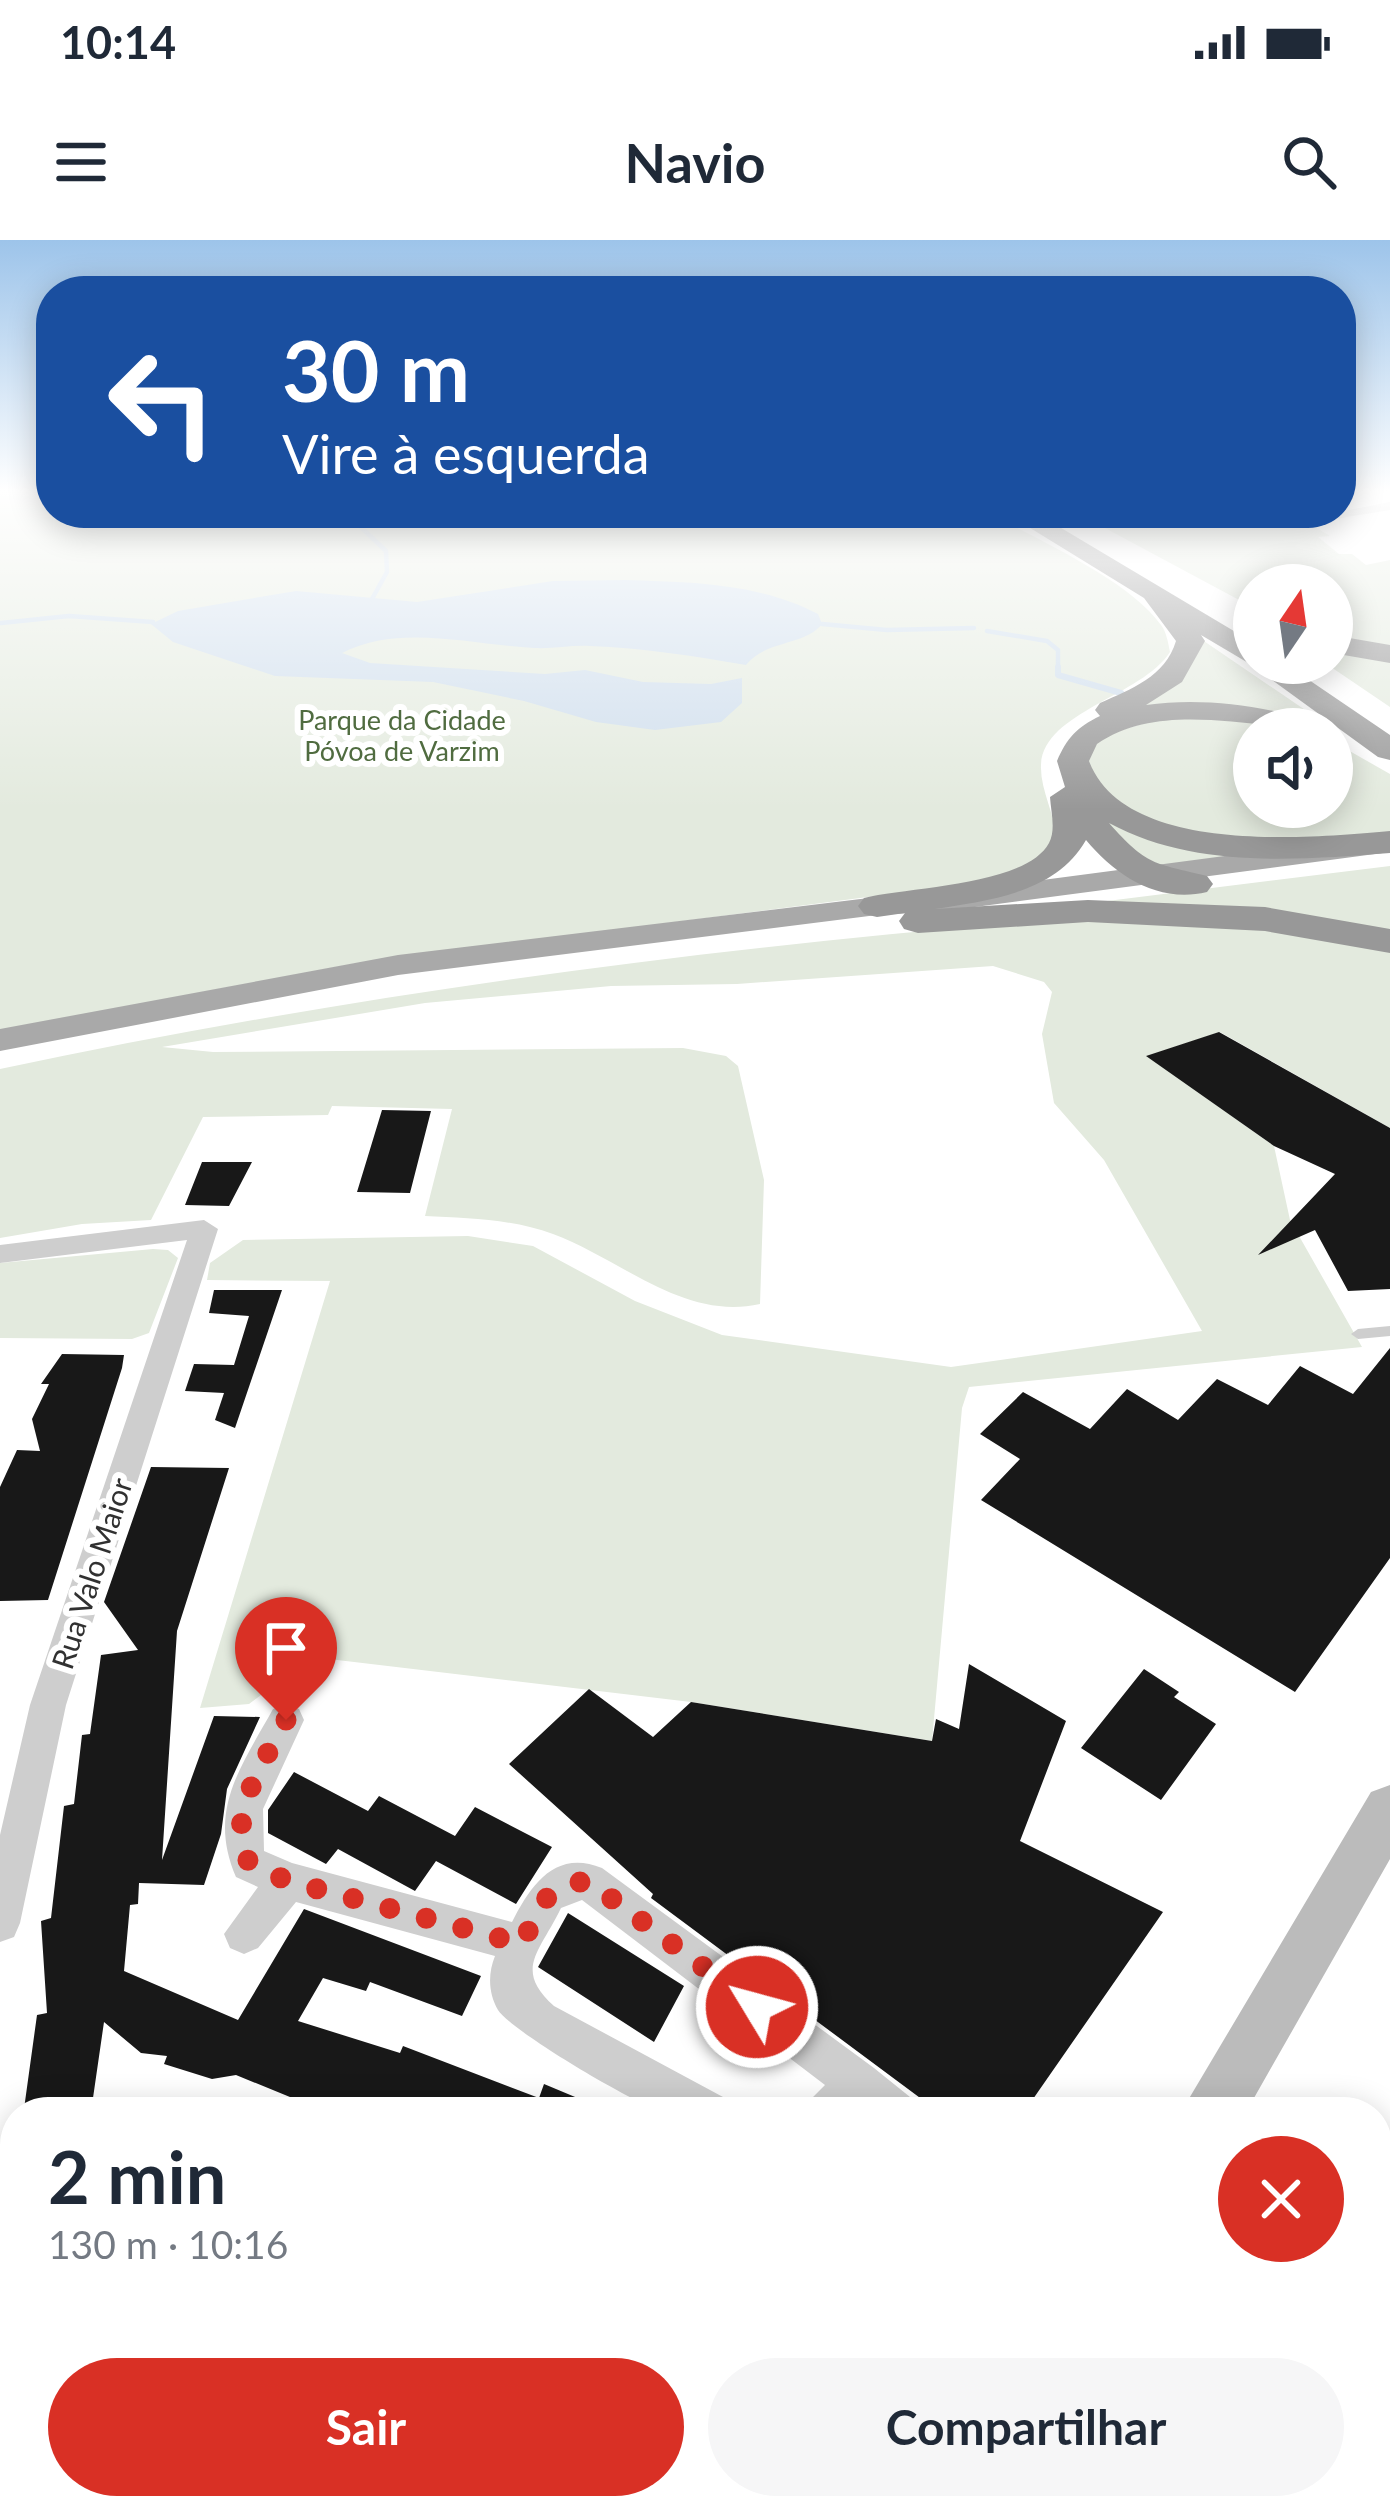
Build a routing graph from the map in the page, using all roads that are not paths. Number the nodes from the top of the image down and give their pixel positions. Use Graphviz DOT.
graph roads {
  1 [pos="1158,597"];
  2 [pos="1163,597"];
  3 [pos="1233,642"];
  4 [pos="1353,648"];
  5 [pos="1390,654"];
  6 [pos="1294,684"];
  7 [pos="1337,684"];
  8 [pos="1233,713"];
  9 [pos="1390,719"];
  10 [pos="1353,747"];
  11 [pos="1390,750"];
  12 [pos="1390,764"];
  13 [pos="1066,797"];
  14 [pos="1390,842"];
  15 [pos="1390,859"];
  16 [pos="1147,876"];
  17 [pos="1194,884"];
  18 [pos="877,905"];
  19 [pos="918,921"];
  20 [pos="1390,941"];
  21 [pos="0,1040"];
  22 [pos="0,1058"];
  23 [pos="0,1254"];
  24 [pos="1390,1331"];
  25 [pos="1358,1334"];
  26 [pos="286,1720"];
  27 [pos="1390,1809"];
  28 [pos="288,1881"];
  29 [pos="0,1923"];
  30 [pos="244,1934"];
  31 [pos="522,1944"];
  32 [pos="679,2097"];
  33 [pos="844,2097"];
  34 [pos="1221,2097"];
  1 -- 13 [label="highway"];
  2 -- 3 [label="highway"];
  4 -- 5 [label="highway"];
  6 -- 11 [label="highway"];
  7 -- 9 [label="highway"];
  8 -- 14 [label="highway"];
  10 -- 12 [label="highway"];
  13 -- 16 [label="highway"];
  13 -- 18 [label="highway"];
  14 -- 16 [label="main road"];
  15 -- 17 [label="main road"];
  16 -- 17 [label="highway"];
  16 -- 18 [label="main road"];
  17 -- 19 [label="main road"];
  18 -- 21 [label="main road"];
  19 -- 20 [label="highway"];
  19 -- 22 [label="main road"];
  23 -- 29 [label="street, Rua Valo Maior"];
  24 -- 25 [label="lane"];
  26 -- 28 [label="street"];
  27 -- 34 [label="street"];
  28 -- 30 [label="street"];
  28 -- 31 [label="street"];
  31 -- 32 [label="street"];
  31 -- 33 [label="street"];
}
